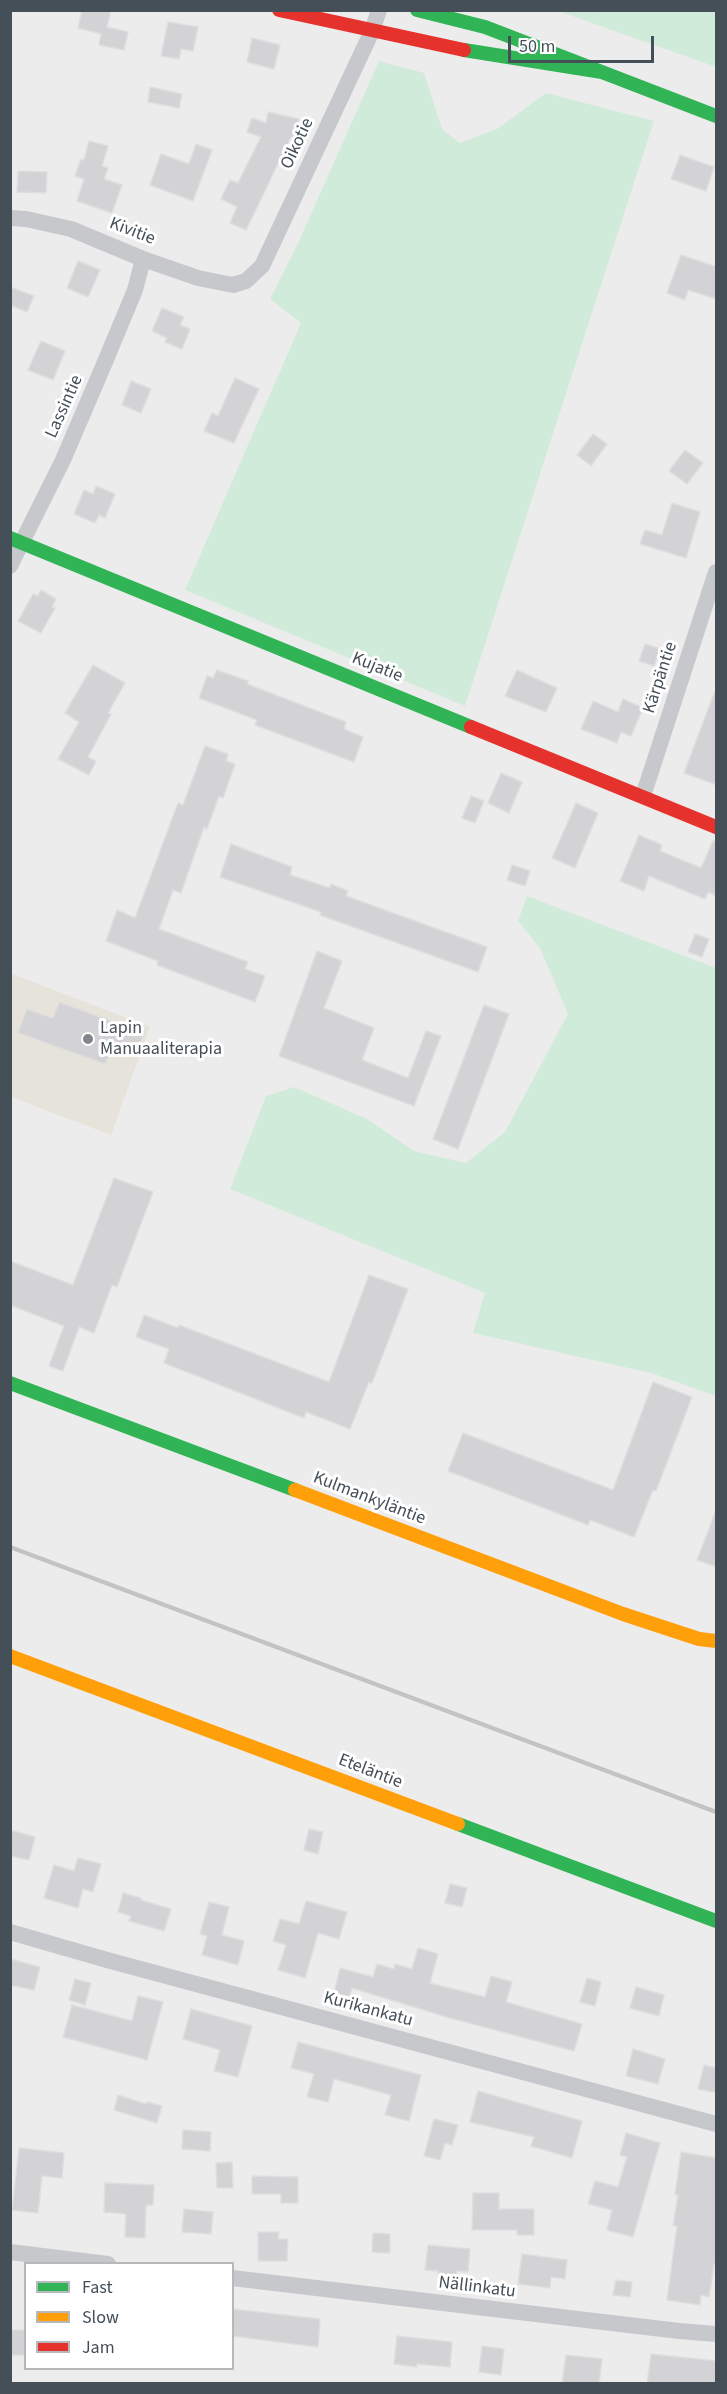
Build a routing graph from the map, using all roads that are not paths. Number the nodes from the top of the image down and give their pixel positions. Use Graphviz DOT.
graph roads {
  1 [pos="279,10"];
  2 [pos="379,10"];
  3 [pos="417,10"];
  4 [pos="372,31"];
  5 [pos="602,72"];
  6 [pos="717,116"];
  7 [pos="10,218"];
  8 [pos="143,259"];
  9 [pos="240,284"];
  10 [pos="16,541"];
  11 [pos="10,566"];
  12 [pos="717,572"];
  13 [pos="643,796"];
  14 [pos="717,827"];
  15 [pos="10,1383"];
  16 [pos="717,1641"];
  17 [pos="10,1656"];
  18 [pos="717,1921"];
  19 [pos="10,1932"];
  20 [pos="717,2124"];
  21 [pos="10,2252"];
  22 [pos="92,2262"];
  23 [pos="234,2278"];
  24 [pos="717,2334"];
  1 -- 4 [label="street"];
  2 -- 4 [label="street, Oikotie"];
  3 -- 5 [label="street"];
  4 -- 5 [label="street"];
  4 -- 9 [label="street, Oikotie"];
  5 -- 6 [label="street"];
  7 -- 8 [label="street, Kivitie"];
  8 -- 9 [label="street, Kivitie"];
  8 -- 10 [label="street, Lassintie"];
  10 -- 11 [label="street, Lassintie"];
  10 -- 13 [label="street, Kujatie"];
  12 -- 13 [label="street, Kärpäntie"];
  13 -- 14 [label="street, Kujatie"];
  15 -- 16 [label="street, Kulmankyläntie"];
  17 -- 18 [label="street, Eteläntie"];
  19 -- 20 [label="street, Kurikankatu"];
  21 -- 22 [label="street"];
  23 -- 24 [label="street, Nällinkatu"];
}
